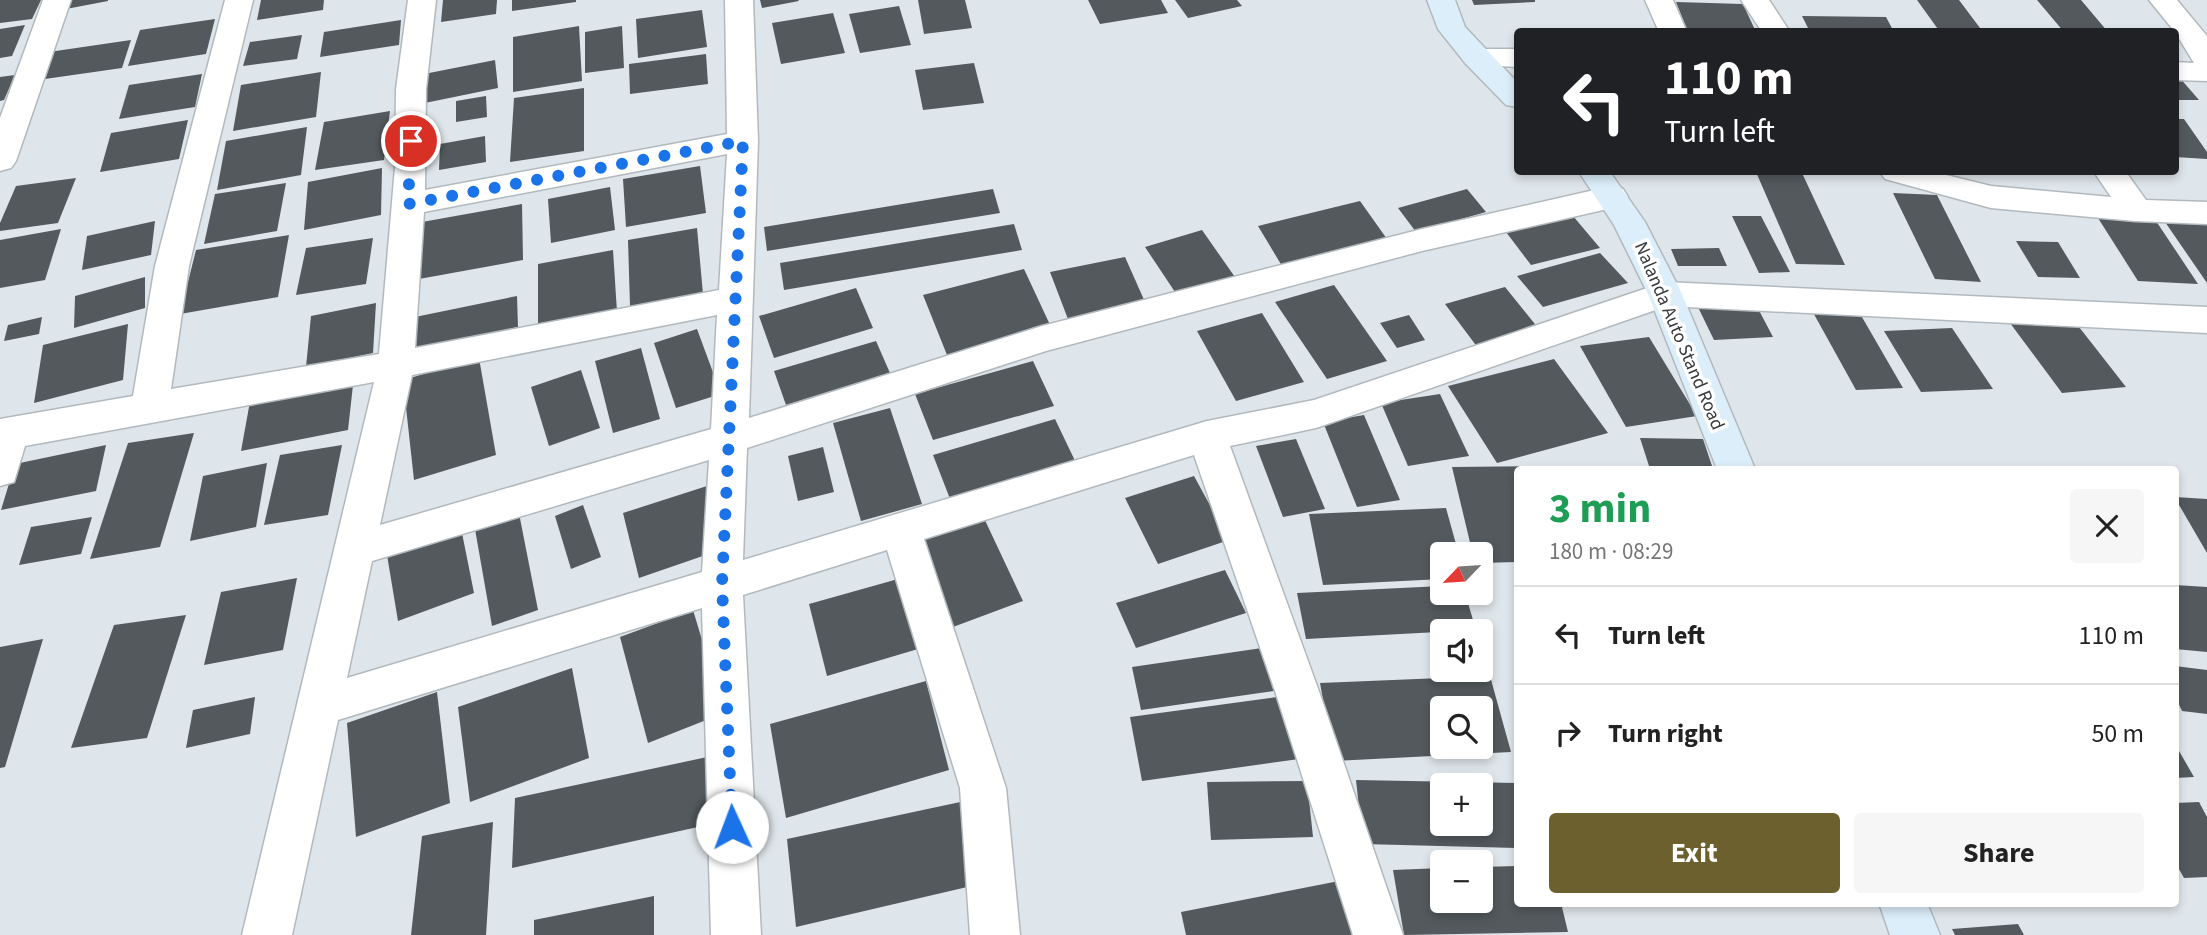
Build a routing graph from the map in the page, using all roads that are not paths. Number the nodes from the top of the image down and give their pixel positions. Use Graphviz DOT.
graph roads {
  1 [pos="57,0"];
  2 [pos="239,0"];
  3 [pos="422,0"];
  4 [pos="739,0"];
  5 [pos="1441,0"];
  6 [pos="1660,0"];
  7 [pos="1755,0"];
  8 [pos="2163,0"];
  9 [pos="1671,28"];
  10 [pos="1773,28"];
  11 [pos="1476,58"];
  12 [pos="1514,58"];
  13 [pos="2207,61"];
  14 [pos="2179,71"];
  15 [pos="2207,72"];
  16 [pos="1514,94"];
  17 [pos="743,141"];
  18 [pos="0,161"];
  19 [pos="1907,175"];
  20 [pos="2112,175"];
  21 [pos="1603,184"];
  22 [pos="408,204"];
  23 [pos="2137,210"];
  24 [pos="2207,213"];
  25 [pos="1665,294"];
  26 [pos="735,299"];
  27 [pos="2207,320"];
  28 [pos="396,365"];
  29 [pos="150,407"];
  30 [pos="4,434"];
  31 [pos="1207,436"];
  32 [pos="728,439"];
  33 [pos="1735,466"];
  34 [pos="0,471"];
  35 [pos="901,530"];
  36 [pos="355,549"];
  37 [pos="722,584"];
  38 [pos="319,706"];
  39 [pos="1904,907"];
  40 [pos="267,935"];
  41 [pos="736,935"];
  42 [pos="995,935"];
  43 [pos="1378,935"];
  44 [pos="1915,935"];
  1 -- 18 [label="street"];
  2 -- 29 [label="street"];
  3 -- 22 [label="street"];
  4 -- 17 [label="street"];
  5 -- 11 [label="street"];
  6 -- 9 [label="street"];
  7 -- 10 [label="street"];
  8 -- 13 [label="street"];
  11 -- 12 [label="street"];
  11 -- 16 [label="street"];
  14 -- 15 [label="street"];
  17 -- 22 [label="street"];
  17 -- 26 [label="street"];
  19 -- 23 [label="street"];
  20 -- 23 [label="street"];
  21 -- 25 [label="street, Nalanda Auto Stand Road"];
  21 -- 32 [label="street"];
  22 -- 28 [label="street"];
  23 -- 24 [label="street"];
  25 -- 27 [label="street"];
  25 -- 31 [label="street"];
  25 -- 33 [label="street, Nalanda Auto Stand Road"];
  26 -- 28 [label="street"];
  26 -- 32 [label="street"];
  28 -- 29 [label="street"];
  28 -- 36 [label="street"];
  29 -- 30 [label="street"];
  30 -- 34 [label="street"];
  31 -- 35 [label="street"];
  31 -- 43 [label="street"];
  32 -- 36 [label="street"];
  32 -- 37 [label="street"];
  35 -- 37 [label="street"];
  35 -- 42 [label="street"];
  36 -- 38 [label="street"];
  37 -- 38 [label="street"];
  37 -- 41 [label="street"];
  38 -- 40 [label="street"];
  39 -- 44 [label="street"];
}
